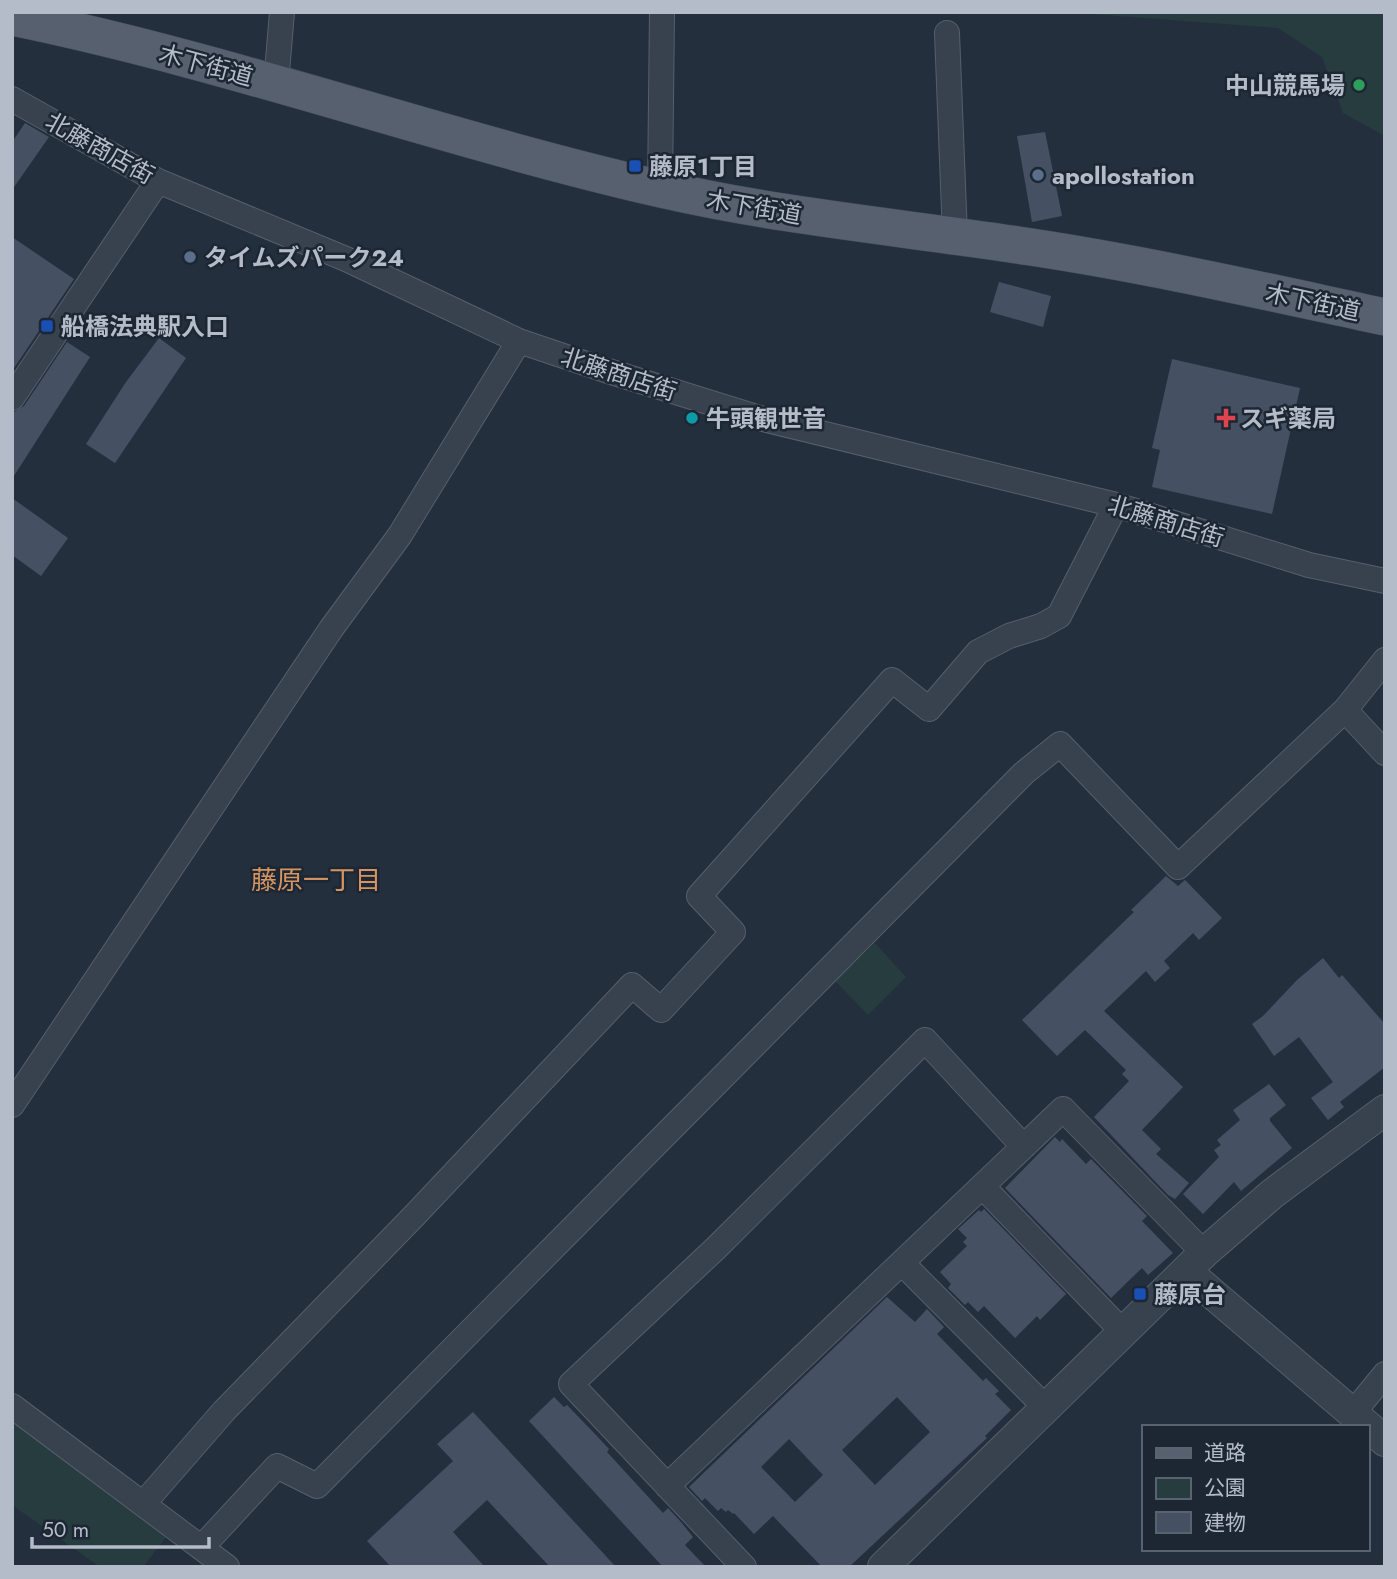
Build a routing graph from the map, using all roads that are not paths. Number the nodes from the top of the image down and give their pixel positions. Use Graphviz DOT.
graph roads {
  1 [pos="282,12"];
  2 [pos="662,12"];
  3 [pos="12,17"];
  4 [pos="947,33"];
  5 [pos="276,84"];
  6 [pos="12,99"];
  7 [pos="158,181"];
  8 [pos="660,189"];
  9 [pos="956,236"];
  10 [pos="1385,317"];
  11 [pos="519,341"];
  12 [pos="12,398"];
  13 [pos="1115,505"];
  14 [pos="1385,581"];
  15 [pos="1385,660"];
  16 [pos="1345,710"];
  17 [pos="1385,752"];
  18 [pos="12,1105"];
  19 [pos="1385,1110"];
  20 [pos="1023,1146"];
  21 [pos="982,1186"];
  22 [pos="902,1262"];
  23 [pos="1195,1262"];
  24 [pos="1124,1333"];
  25 [pos="1385,1374"];
  26 [pos="12,1406"];
  27 [pos="1046,1408"];
  28 [pos="1353,1413"];
  29 [pos="1367,1425"];
  30 [pos="1369,1427"];
  31 [pos="1385,1441"];
  32 [pos="667,1486"];
  33 [pos="143,1504"];
  34 [pos="201,1547"];
  35 [pos="227,1567"];
  36 [pos="744,1567"];
  37 [pos="883,1567"];
  1 -- 5 [label="street"];
  2 -- 8 [label="street"];
  3 -- 5 [label="main road, 木下街道"];
  4 -- 9 [label="street"];
  5 -- 8 [label="main road, 木下街道"];
  6 -- 7 [label="street, 北藤商店街"];
  7 -- 11 [label="street, 北藤商店街"];
  7 -- 12 [label="street"];
  8 -- 9 [label="main road, 木下街道"];
  9 -- 10 [label="main road, 木下街道"];
  11 -- 13 [label="street, 北藤商店街"];
  11 -- 18 [label="street"];
  13 -- 14 [label="street, 北藤商店街"];
  13 -- 33 [label="street"];
  15 -- 16 [label="street"];
  16 -- 17 [label="street"];
  16 -- 34 [label="street"];
  19 -- 23 [label="street"];
  20 -- 21 [label="street"];
  20 -- 23 [label="street"];
  20 -- 32 [label="street"];
  21 -- 22 [label="street"];
  21 -- 24 [label="street"];
  22 -- 27 [label="street"];
  22 -- 32 [label="street"];
  23 -- 24 [label="street"];
  23 -- 28 [label="street"];
  24 -- 27 [label="street"];
  25 -- 28 [label="street"];
  26 -- 33 [label="street"];
  27 -- 37 [label="street"];
  28 -- 29 [label="street"];
  30 -- 31 [label="street"];
  32 -- 36 [label="street"];
  33 -- 34 [label="street"];
  34 -- 35 [label="street"];
}
